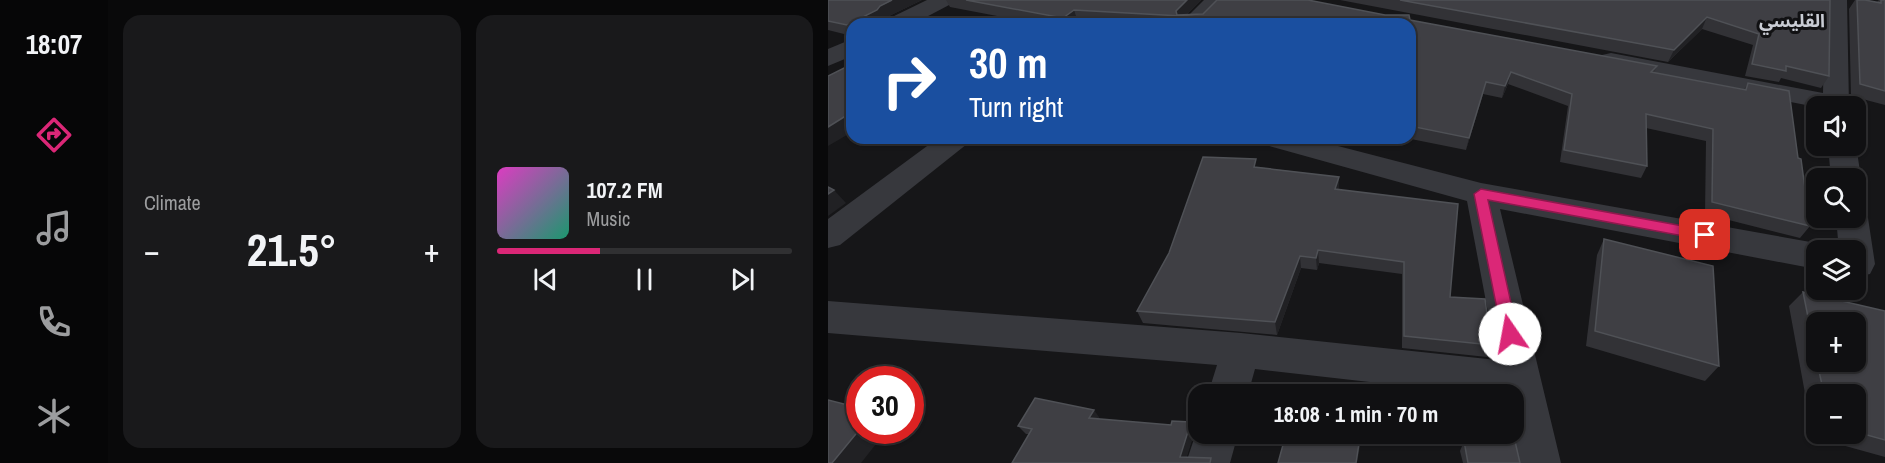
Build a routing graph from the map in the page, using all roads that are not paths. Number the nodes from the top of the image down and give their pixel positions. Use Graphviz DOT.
graph roads {
  1 [pos="944,0"];
  2 [pos="1216,0"];
  3 [pos="1836,0"];
  4 [pos="908,18"];
  5 [pos="1197,18"];
  6 [pos="828,35"];
  7 [pos="846,39"];
  8 [pos="846,49"];
  9 [pos="1589,56"];
  10 [pos="828,59"];
  11 [pos="1836,96"];
  12 [pos="1806,99"];
  13 [pos="949,144"];
  14 [pos="1294,144"];
  15 [pos="1481,194"];
  16 [pos="828,236"];
  17 [pos="1806,254"];
  18 [pos="828,317"];
  19 [pos="1241,350"];
  20 [pos="1520,381"];
  21 [pos="1231,384"];
  22 [pos="1214,444"];
  23 [pos="1208,463"];
  24 [pos="1539,463"];
  1 -- 4 [label="street"];
  2 -- 5 [label="street"];
  3 -- 11 [label="street"];
  6 -- 7 [label="street"];
  8 -- 10 [label="street"];
  9 -- 12 [label="street"];
  13 -- 16 [label="street"];
  14 -- 15 [label="street"];
  15 -- 17 [label="street"];
  15 -- 20 [label="street"];
  18 -- 19 [label="street"];
  19 -- 20 [label="street"];
  19 -- 21 [label="street"];
  20 -- 24 [label="street"];
  22 -- 23 [label="street"];
}
